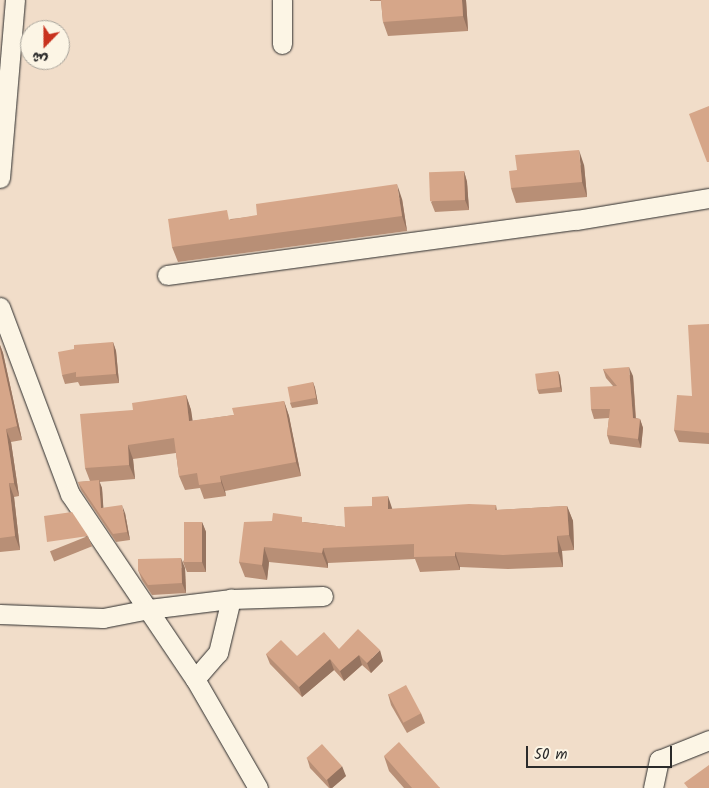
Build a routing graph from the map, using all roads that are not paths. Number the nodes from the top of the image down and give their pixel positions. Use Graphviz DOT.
graph roads {
  1 [pos="15,0"];
  2 [pos="282,0"];
  3 [pos="282,44"];
  4 [pos="0,178"];
  5 [pos="709,198"];
  6 [pos="167,275"];
  7 [pos="0,307"];
  8 [pos="323,596"];
  9 [pos="231,600"];
  10 [pos="149,609"];
  11 [pos="0,614"];
  12 [pos="195,678"];
  13 [pos="709,740"];
  14 [pos="258,788"];
  15 [pos="653,788"];
  1 -- 4 [label="street"];
  2 -- 3 [label="street"];
  5 -- 6 [label="street"];
  7 -- 10 [label="street"];
  8 -- 9 [label="street"];
  9 -- 10 [label="street"];
  9 -- 12 [label="street"];
  10 -- 11 [label="street"];
  10 -- 12 [label="street"];
  12 -- 14 [label="street"];
  13 -- 15 [label="street"];
}
